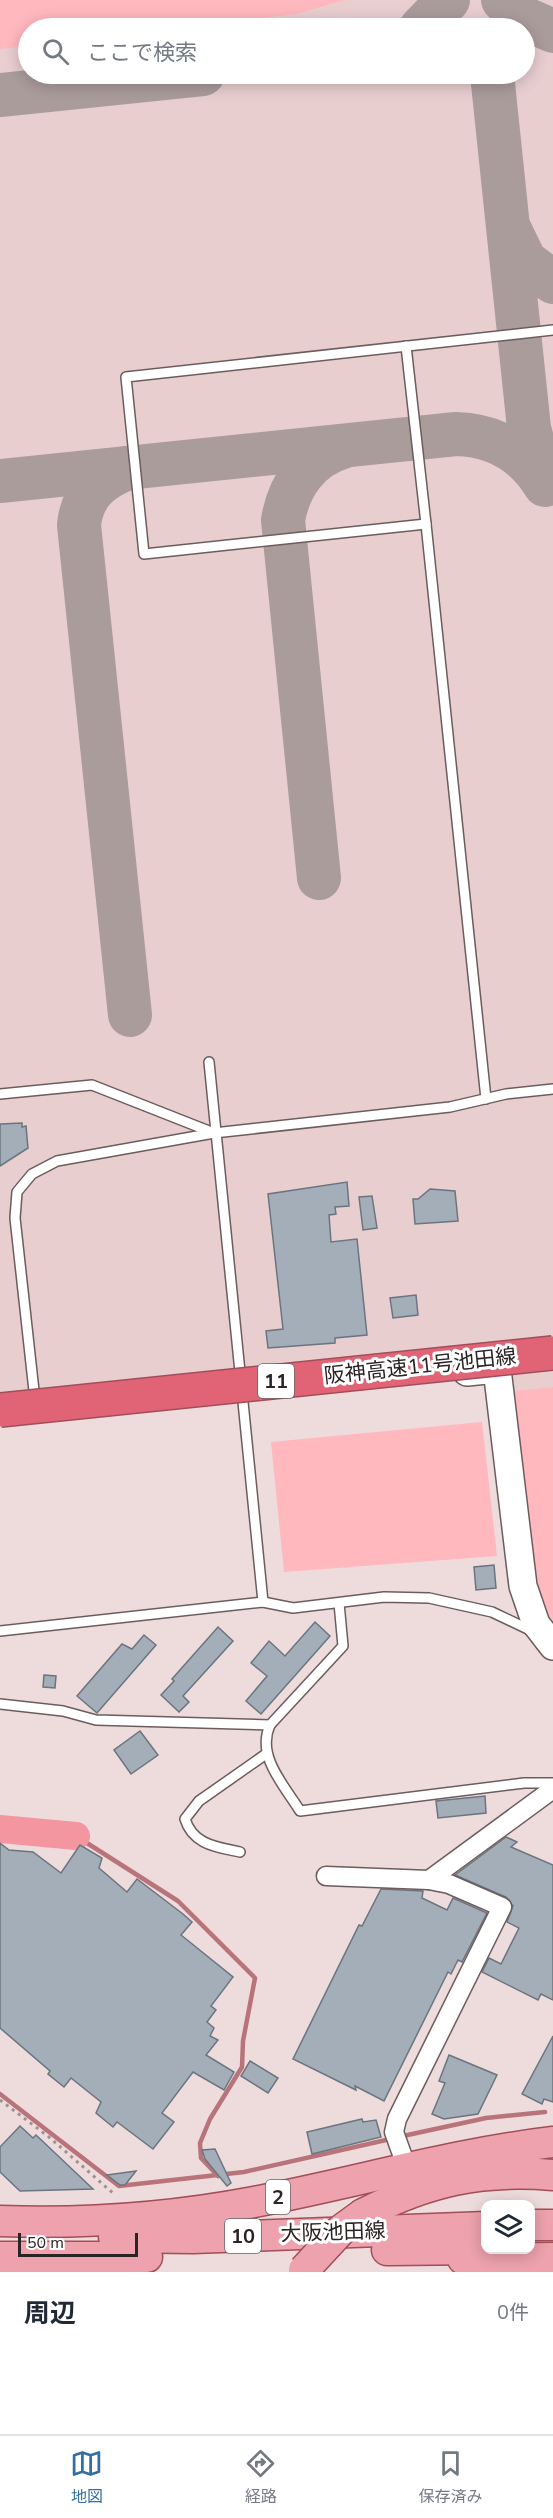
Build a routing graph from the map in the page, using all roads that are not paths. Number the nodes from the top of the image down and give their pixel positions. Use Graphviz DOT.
graph roads {
  1 [pos="553,330"];
  2 [pos="406,346"];
  3 [pos="426,524"];
  4 [pos="209,1062"];
  5 [pos="553,1089"];
  6 [pos="0,1094"];
  7 [pos="486,1099"];
  8 [pos="214,1133"];
  9 [pos="553,1353"];
  10 [pos="553,1363"];
  11 [pos="497,1369"];
  12 [pos="553,1373"];
  13 [pos="244,1395"];
  14 [pos="0,1410"];
  15 [pos="36,1418"];
  16 [pos="0,1422"];
  17 [pos="0,1430"];
  18 [pos="264,1602"];
  19 [pos="339,1603"];
  20 [pos="0,1631"];
  21 [pos="549,1642"];
  22 [pos="0,1704"];
  23 [pos="270,1725"];
  24 [pos="266,1754"];
  25 [pos="553,1783"];
  26 [pos="553,1790"];
  27 [pos="240,1852"];
  28 [pos="327,1876"];
  29 [pos="429,1880"];
  30 [pos="553,2132"];
  31 [pos="553,2142"];
  32 [pos="403,2157"];
  33 [pos="553,2175"];
  34 [pos="0,2211"];
  35 [pos="0,2221"];
  36 [pos="553,2224"];
  37 [pos="535,2225"];
  38 [pos="481,2227"];
  39 [pos="0,2237"];
  40 [pos="535,2248"];
  41 [pos="553,2248"];
  42 [pos="481,2249"];
  43 [pos="382,2250"];
  44 [pos="0,2257"];
  45 [pos="553,2258"];
  46 [pos="304,2271"];
  1 -- 2 [label="lane"];
  2 -- 3 [label="lane"];
  2 -- 3 [label="lane"];
  3 -- 7 [label="lane"];
  4 -- 8 [label="lane"];
  5 -- 7 [label="lane"];
  6 -- 8 [label="lane"];
  7 -- 8 [label="lane"];
  8 -- 13 [label="lane"];
  8 -- 15 [label="lane"];
  9 -- 14 [label="highway, 阪神高速11号池田線 / 11, bridge"];
  10 -- 11 [label="lane"];
  11 -- 13 [label="street"];
  11 -- 21 [label="street"];
  12 -- 17 [label="highway, 阪神高速11号池田線 / 11"];
  13 -- 15 [label="street"];
  13 -- 18 [label="lane"];
  15 -- 16 [label="street"];
  18 -- 19 [label="lane"];
  18 -- 20 [label="lane"];
  19 -- 21 [label="lane"];
  19 -- 23 [label="lane"];
  22 -- 23 [label="lane"];
  23 -- 24 [label="lane"];
  24 -- 25 [label="lane"];
  24 -- 27 [label="lane"];
  26 -- 29 [label="street"];
  28 -- 29 [label="street"];
  29 -- 32 [label="street"];
  30 -- 32 [label="main road, 2"];
  31 -- 35 [label="main road, 2"];
  32 -- 34 [label="main road, 2"];
  33 -- 46 [label="main road, bridge"];
  36 -- 37 [label="main road"];
  38 -- 39 [label="main road, 大阪池田線 / 10"];
  40 -- 41 [label="main road"];
  42 -- 43 [label="main road, 大阪池田線 / 10"];
  43 -- 44 [label="main road, 大阪池田線 / 10"];
  43 -- 45 [label="main road, 10"];
}
